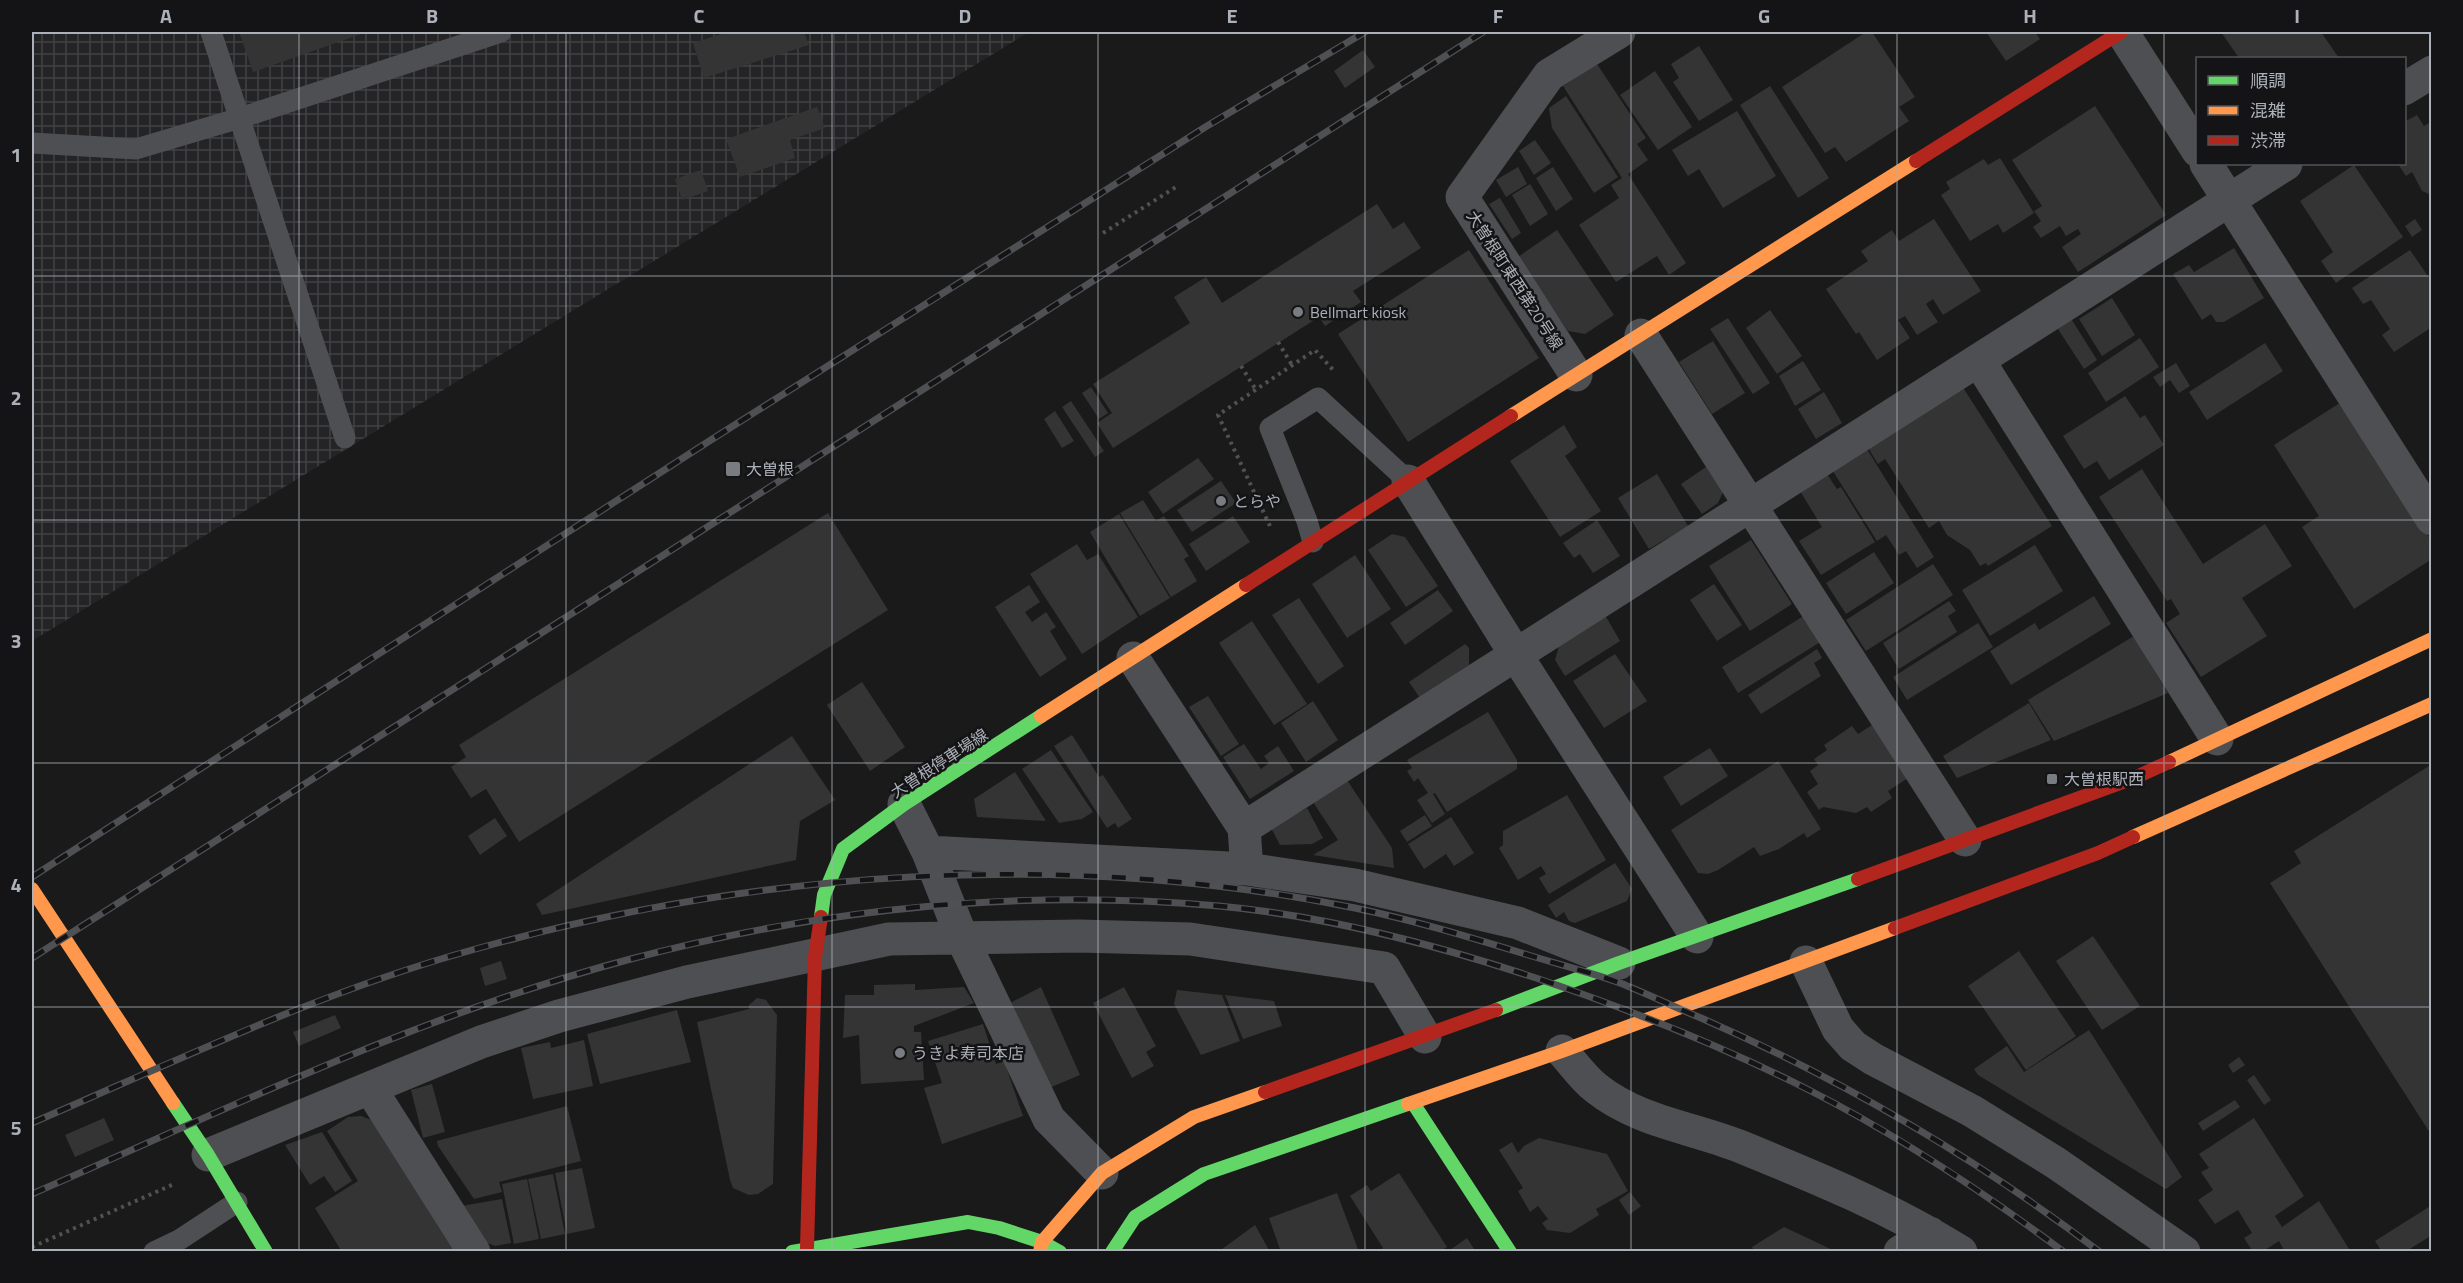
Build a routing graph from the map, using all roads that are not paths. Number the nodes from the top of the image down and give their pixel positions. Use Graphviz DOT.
graph roads {
  1 [pos="211,32"];
  2 [pos="501,32"];
  3 [pos="1619,32"];
  4 [pos="2122,32"];
  5 [pos="2432,72"];
  6 [pos="2406,88"];
  7 [pos="240,118"];
  8 [pos="32,143"];
  9 [pos="2196,148"];
  10 [pos="2207,165"];
  11 [pos="2284,165"];
  12 [pos="2229,200"];
  13 [pos="1641,334"];
  14 [pos="1979,361"];
  15 [pos="1576,375"];
  16 [pos="345,438"];
  17 [pos="1408,481"];
  18 [pos="1751,505"];
  19 [pos="2432,519"];
  20 [pos="1313,542"];
  21 [pos="2432,639"];
  22 [pos="1516,655"];
  23 [pos="1133,658"];
  24 [pos="2432,704"];
  25 [pos="2217,739"];
  26 [pos="904,804"];
  27 [pos="1244,828"];
  28 [pos="1965,840"];
  29 [pos="928,852"];
  30 [pos="1247,869"];
  31 [pos="32,889"];
  32 [pos="1697,937"];
  33 [pos="963,938"];
  34 [pos="815,957"];
  35 [pos="1806,962"];
  36 [pos="1619,963"];
  37 [pos="1425,1037"];
  38 [pos="1562,1051"];
  39 [pos="370,1088"];
  40 [pos="1413,1103"];
  41 [pos="208,1155"];
  42 [pos="1102,1173"];
  43 [pos="237,1202"];
  44 [pos="1930,1233"];
  45 [pos="1041,1247"];
  46 [pos="807,1248"];
  47 [pos="154,1251"];
  48 [pos="266,1251"];
  49 [pos="474,1251"];
  50 [pos="792,1251"];
  51 [pos="1060,1251"];
  52 [pos="1112,1251"];
  53 [pos="1510,1251"];
  54 [pos="1900,1251"];
  55 [pos="1961,1251"];
  56 [pos="2184,1251"];
  1 -- 7 [label="lane"];
  2 -- 7 [label="lane"];
  3 -- 15 [label="street, 大曽根町東西第20号線"];
  4 -- 9 [label="street"];
  4 -- 13 [label="street, 大曽根停車場線"];
  5 -- 6 [label="street"];
  7 -- 8 [label="lane"];
  7 -- 16 [label="lane"];
  10 -- 12 [label="street"];
  11 -- 12 [label="street"];
  12 -- 14 [label="street"];
  12 -- 19 [label="street"];
  13 -- 15 [label="street, 大曽根停車場線"];
  13 -- 18 [label="street"];
  14 -- 18 [label="street"];
  14 -- 25 [label="street"];
  15 -- 17 [label="street, 大曽根停車場線"];
  17 -- 20 [label="street, 大曽根停車場線"];
  17 -- 20 [label="lane"];
  17 -- 22 [label="street"];
  18 -- 22 [label="street"];
  18 -- 28 [label="street"];
  20 -- 23 [label="street, 大曽根停車場線"];
  21 -- 25 [label="street"];
  22 -- 27 [label="street"];
  22 -- 32 [label="street"];
  23 -- 26 [label="street, 大曽根停車場線"];
  23 -- 27 [label="street"];
  24 -- 35 [label="street"];
  25 -- 28 [label="street"];
  26 -- 29 [label="street"];
  26 -- 34 [label="street, 大曽根停車場線"];
  27 -- 30 [label="street"];
  28 -- 32 [label="street"];
  29 -- 30 [label="street"];
  29 -- 33 [label="street"];
  30 -- 36 [label="street"];
  31 -- 41 [label="street"];
  32 -- 36 [label="street"];
  33 -- 34 [label="street"];
  33 -- 37 [label="street"];
  33 -- 42 [label="street"];
  34 -- 39 [label="street"];
  34 -- 46 [label="street, 大曽根停車場線"];
  35 -- 38 [label="street"];
  35 -- 56 [label="street"];
  36 -- 37 [label="street"];
  37 -- 42 [label="street"];
  38 -- 40 [label="street"];
  38 -- 44 [label="street"];
  39 -- 41 [label="street"];
  39 -- 49 [label="street"];
  40 -- 52 [label="street"];
  40 -- 53 [label="street"];
  41 -- 43 [label="street"];
  42 -- 45 [label="street"];
  43 -- 47 [label="lane"];
  43 -- 48 [label="street"];
  44 -- 54 [label="street"];
  44 -- 55 [label="street"];
  45 -- 46 [label="street"];
  45 -- 51 [label="street"];
  46 -- 50 [label="street"];
}
